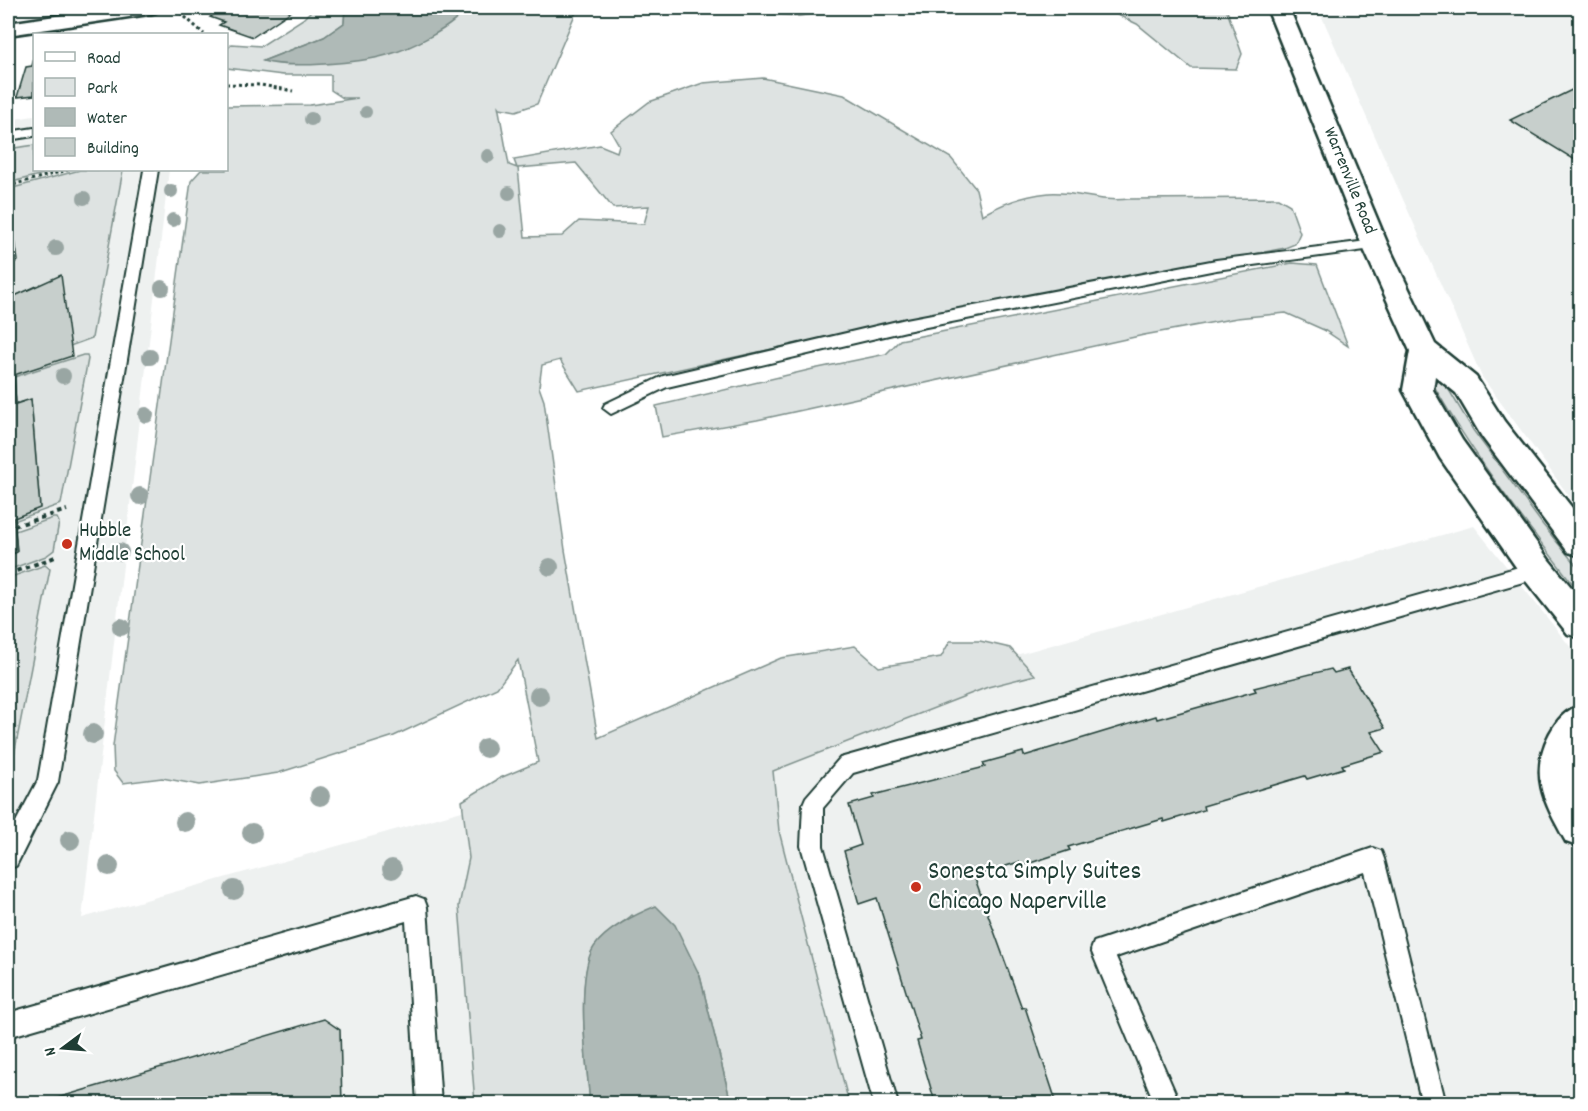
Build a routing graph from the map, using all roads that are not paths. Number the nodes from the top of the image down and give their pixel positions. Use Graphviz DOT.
graph roads {
  1 [pos="149,8"];
  2 [pos="1278,8"];
  3 [pos="8,29"];
  4 [pos="33,132"];
  5 [pos="8,136"];
  6 [pos="151,171"];
  7 [pos="1375,244"];
  8 [pos="1424,351"];
  9 [pos="611,408"];
  10 [pos="1581,542"];
  11 [pos="1536,570"];
  12 [pos="1581,623"];
  13 [pos="1581,723"];
  14 [pos="1581,828"];
  15 [pos="8,858"];
  16 [pos="8,1025"];
  17 [pos="429,1104"];
  18 [pos="886,1104"];
  19 [pos="1168,1104"];
  20 [pos="1434,1104"];
  1 -- 3 [label="main road"];
  2 -- 7 [label="main road, Warrenville Road"];
  4 -- 5 [label="lane"];
  6 -- 15 [label="lane"];
  7 -- 8 [label="main road, Warrenville Road"];
  7 -- 9 [label="lane"];
  8 -- 10 [label="main road, Warrenville Road"];
  8 -- 11 [label="main road"];
  11 -- 12 [label="main road"];
  11 -- 18 [label="lane"];
  13 -- 14 [label="main road"];
  16 -- 17 [label="lane"];
  19 -- 20 [label="lane"];
}
